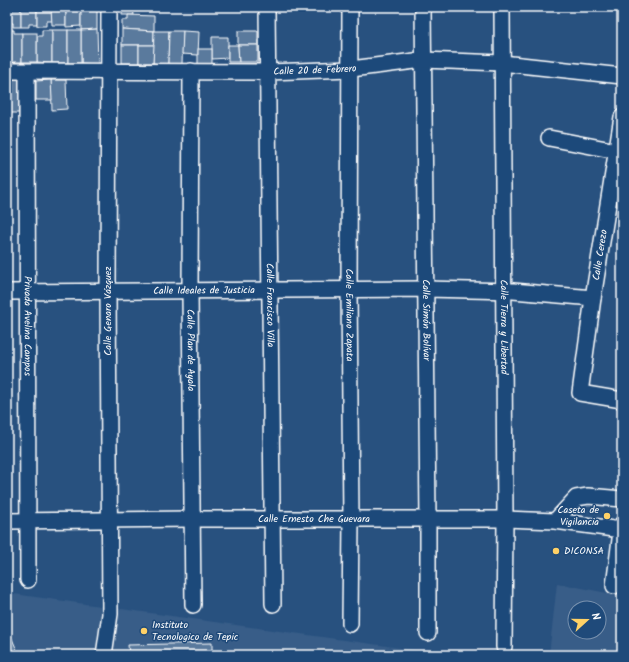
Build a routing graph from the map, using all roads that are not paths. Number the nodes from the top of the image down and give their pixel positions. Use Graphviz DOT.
graph roads {
  1 [pos="109,7"];
  2 [pos="267,7"];
  3 [pos="350,7"];
  4 [pos="423,7"];
  5 [pos="502,7"];
  6 [pos="423,60"];
  7 [pos="502,63"];
  8 [pos="351,69"];
  9 [pos="7,71"];
  10 [pos="191,71"];
  11 [pos="27,72"];
  12 [pos="108,72"];
  13 [pos="268,72"];
  14 [pos="622,76"];
  15 [pos="622,116"];
  16 [pos="549,138"];
  17 [pos="619,151"];
  18 [pos="426,289"];
  19 [pos="270,290"];
  20 [pos="349,290"];
  21 [pos="503,290"];
  22 [pos="108,291"];
  23 [pos="190,291"];
  24 [pos="7,292"];
  25 [pos="27,293"];
  26 [pos="593,298"];
  27 [pos="622,400"];
  28 [pos="622,499"];
  29 [pos="110,519"];
  30 [pos="192,519"];
  31 [pos="271,519"];
  32 [pos="27,520"];
  33 [pos="351,520"];
  34 [pos="428,520"];
  35 [pos="505,520"];
  36 [pos="7,521"];
  37 [pos="555,521"];
  38 [pos="622,527"];
  39 [pos="28,580"];
  40 [pos="614,586"];
  41 [pos="273,604"];
  42 [pos="193,605"];
  43 [pos="350,624"];
  44 [pos="428,633"];
  45 [pos="504,647"];
  46 [pos="104,655"];
  1 -- 12 [label="street, Calle Genaro Vázquez"];
  2 -- 13 [label="street, Calle Francisco Villa"];
  3 -- 8 [label="street, Calle Emiliano Zapata"];
  4 -- 6 [label="street, Calle Simón Bolívar"];
  5 -- 7 [label="street, Calle Tierra y Libertad"];
  6 -- 7 [label="street, Calle 20 de Febrero"];
  6 -- 8 [label="street, Calle 20 de Febrero"];
  6 -- 18 [label="street, Calle Simón Bolívar"];
  7 -- 14 [label="street, Calle 20 de Febrero"];
  7 -- 21 [label="street, Calle Tierra y Libertad"];
  8 -- 13 [label="street, Calle 20 de Febrero"];
  8 -- 20 [label="street, Calle Emiliano Zapata"];
  9 -- 11 [label="street, Calle 20 de Febrero"];
  10 -- 12 [label="street, Calle 20 de Febrero"];
  10 -- 13 [label="street, Calle 20 de Febrero"];
  10 -- 23 [label="street, Calle Plan de Ayala"];
  11 -- 12 [label="street, Calle 20 de Febrero"];
  11 -- 25 [label="street, Privada Avelina Campos"];
  12 -- 22 [label="street, Calle Genaro Vázquez"];
  13 -- 19 [label="street, Calle Francisco Villa"];
  15 -- 17 [label="street, Calle Cerezo"];
  16 -- 17 [label="street"];
  17 -- 26 [label="street, Calle Cerezo"];
  18 -- 20 [label="street, Calle Ideales de Justicia"];
  18 -- 21 [label="street, Calle Ideales de Justicia"];
  18 -- 34 [label="street, Calle Simón Bolívar"];
  19 -- 20 [label="street, Calle Ideales de Justicia"];
  19 -- 23 [label="street, Calle Ideales de Justicia"];
  19 -- 31 [label="street, Calle Francisco Villa"];
  20 -- 33 [label="street, Calle Emiliano Zapata"];
  21 -- 26 [label="street, Calle Ideales de Justicia"];
  21 -- 35 [label="street, Calle Tierra y Libertad"];
  22 -- 23 [label="street, Calle Ideales de Justicia"];
  22 -- 25 [label="street, Calle Ideales de Justicia"];
  22 -- 29 [label="street, Calle Genaro Vázquez"];
  23 -- 30 [label="street, Calle Plan de Ayala"];
  24 -- 25 [label="street, Calle Ideales de Justicia"];
  25 -- 32 [label="street, Privada Avelina Campos"];
  26 -- 27 [label="street, Calle Cerezo"];
  28 -- 37 [label="street"];
  29 -- 30 [label="street, Calle Ernesto Che Guevara"];
  29 -- 32 [label="street, Calle Ernesto Che Guevara"];
  29 -- 46 [label="street, Calle Genaro Vázquez"];
  30 -- 31 [label="street, Calle Ernesto Che Guevara"];
  30 -- 42 [label="street, Calle Plan de Ayala"];
  31 -- 33 [label="street, Calle Ernesto Che Guevara"];
  31 -- 41 [label="street, Calle Francisco Villa"];
  32 -- 36 [label="street, Calle Ernesto Che Guevara"];
  32 -- 39 [label="street, Privada Avelina Campos"];
  33 -- 34 [label="street, Calle Ernesto Che Guevara"];
  33 -- 43 [label="street, Calle Emiliano Zapata"];
  34 -- 35 [label="street, Calle Ernesto Che Guevara"];
  34 -- 44 [label="street, Calle Simón Bolívar"];
  35 -- 37 [label="street, Calle Ernesto Che Guevara"];
  35 -- 45 [label="street, Calle Tierra y Libertad"];
  37 -- 38 [label="street, Calle Ernesto Che Guevara"];
  38 -- 40 [label="street"];
}
